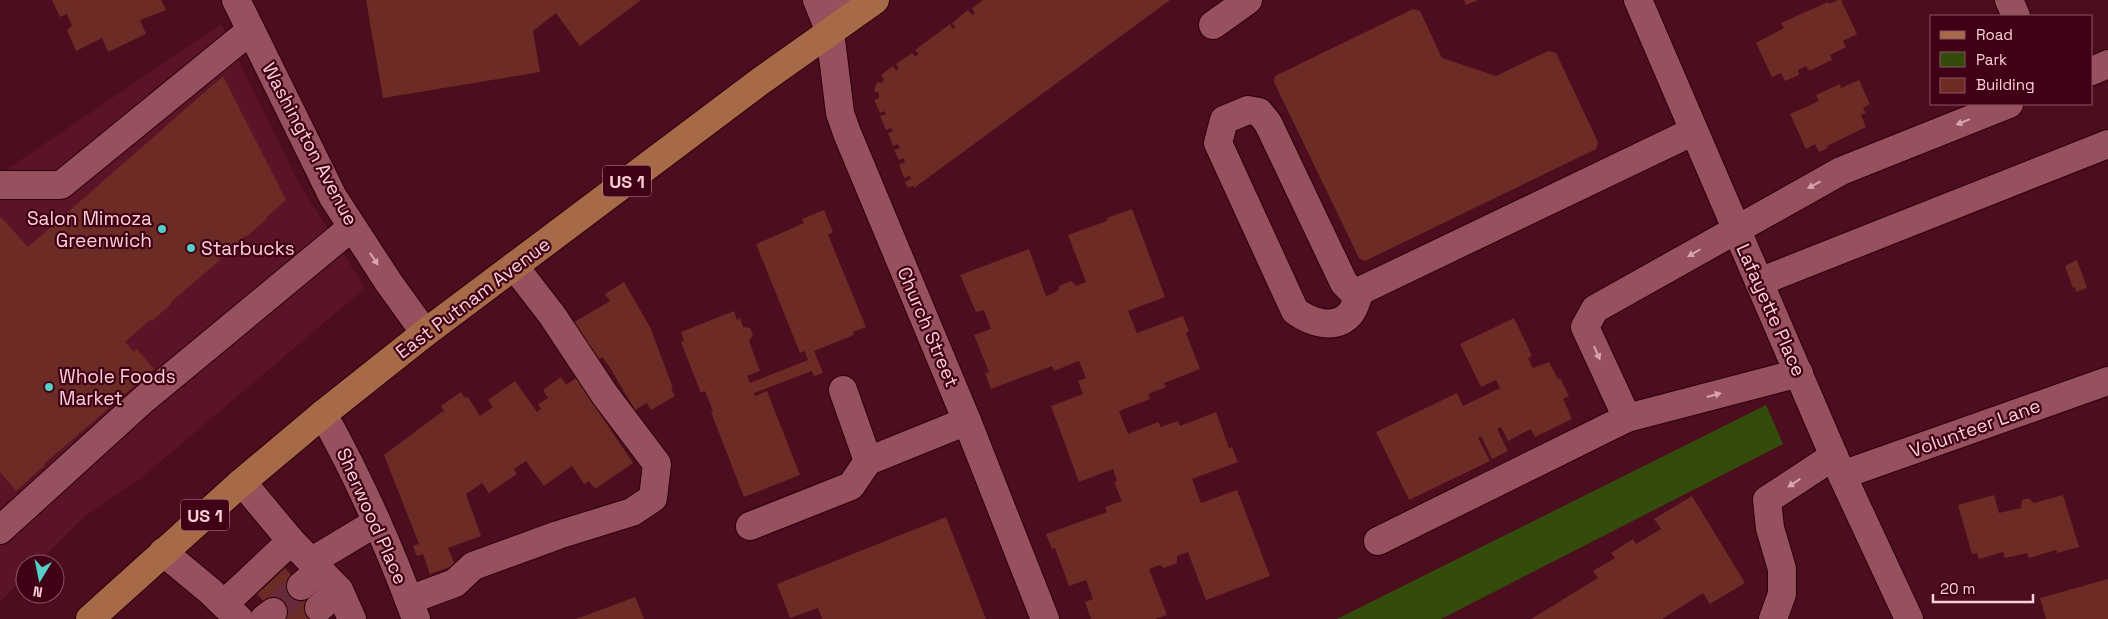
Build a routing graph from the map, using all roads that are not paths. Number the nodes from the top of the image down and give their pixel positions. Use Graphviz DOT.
graph roads {
  1 [pos="236,0"];
  2 [pos="817,0"];
  3 [pos="841,0"];
  4 [pos="875,0"];
  5 [pos="1248,0"];
  6 [pos="1638,0"];
  7 [pos="2009,0"];
  8 [pos="2016,15"];
  9 [pos="1213,25"];
  10 [pos="251,30"];
  11 [pos="830,32"];
  12 [pos="2108,64"];
  13 [pos="2093,70"];
  14 [pos="2006,105"];
  15 [pos="1694,131"];
  16 [pos="2108,144"];
  17 [pos="0,185"];
  18 [pos="352,226"];
  19 [pos="1736,228"];
  20 [pos="514,266"];
  21 [pos="1759,282"];
  22 [pos="1360,292"];
  23 [pos="425,333"];
  24 [pos="1798,373"];
  25 [pos="2108,381"];
  26 [pos="843,390"];
  27 [pos="323,414"];
  28 [pos="1627,418"];
  29 [pos="967,421"];
  30 [pos="868,461"];
  31 [pos="1838,466"];
  32 [pos="242,482"];
  33 [pos="377,522"];
  34 [pos="750,526"];
  35 [pos="0,530"];
  36 [pos="291,541"];
  37 [pos="1378,541"];
  38 [pos="163,552"];
  39 [pos="311,572"];
  40 [pos="339,590"];
  41 [pos="319,608"];
  42 [pos="412,610"];
  43 [pos="231,612"];
  44 [pos="90,619"];
  45 [pos="352,619"];
  46 [pos="1045,619"];
  47 [pos="1773,619"];
  48 [pos="1909,619"];
  1 -- 10 [label="street, Washington Avenue"];
  2 -- 11 [label="street"];
  3 -- 11 [label="street"];
  4 -- 11 [label="main road, East Putnam Avenue / US 1"];
  5 -- 9 [label="street"];
  6 -- 15 [label="street, Lafayette Place"];
  7 -- 8 [label="street"];
  10 -- 17 [label="street"];
  10 -- 18 [label="street, Washington Avenue"];
  11 -- 20 [label="main road, East Putnam Avenue / US 1"];
  11 -- 29 [label="street, Church Street"];
  12 -- 13 [label="street"];
  14 -- 19 [label="street, one-way"];
  15 -- 19 [label="street, Lafayette Place"];
  15 -- 22 [label="street"];
  16 -- 21 [label="street"];
  18 -- 23 [label="street, Washington Avenue, one-way"];
  18 -- 35 [label="street"];
  19 -- 21 [label="street, Lafayette Place"];
  19 -- 28 [label="street, one-way"];
  20 -- 23 [label="main road, East Putnam Avenue / US 1"];
  20 -- 42 [label="street"];
  21 -- 24 [label="street, Lafayette Place"];
  22 -- 22 [label="street"];
  23 -- 27 [label="main road, East Putnam Avenue / US 1"];
  28 -- 24 [label="street, one-way"];
  24 -- 31 [label="street, Lafayette Place"];
  25 -- 31 [label="street, Volunteer Lane"];
  26 -- 30 [label="street"];
  27 -- 32 [label="main road, East Putnam Avenue / US 1"];
  27 -- 33 [label="street, Sherwood Place"];
  28 -- 37 [label="street"];
  29 -- 30 [label="street"];
  29 -- 46 [label="street, Church Street"];
  30 -- 34 [label="street"];
  31 -- 47 [label="street, Volunteer Lane, one-way"];
  31 -- 48 [label="street, Lafayette Place"];
  32 -- 36 [label="street"];
  32 -- 38 [label="main road, East Putnam Avenue / US 1"];
  33 -- 39 [label="street"];
  33 -- 42 [label="street, Sherwood Place"];
  36 -- 39 [label="street"];
  36 -- 43 [label="street"];
  38 -- 43 [label="street"];
  38 -- 44 [label="main road, East Putnam Avenue / US 1"];
  39 -- 40 [label="street"];
  40 -- 41 [label="street"];
  40 -- 45 [label="street"];
}
